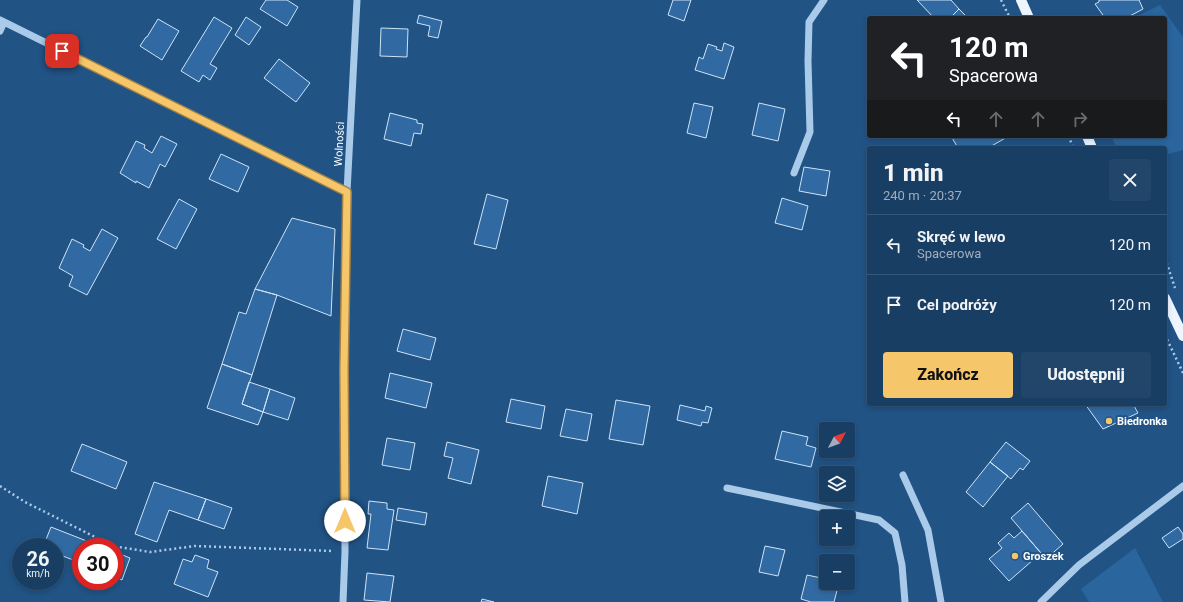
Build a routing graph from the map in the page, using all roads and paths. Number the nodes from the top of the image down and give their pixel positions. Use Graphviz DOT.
graph roads {
  1 [pos="357,0"];
  2 [pos="824,0"];
  3 [pos="1001,0"];
  4 [pos="1021,0"];
  5 [pos="1009,16"];
  6 [pos="1028,16"];
  7 [pos="2,21"];
  8 [pos="0,31"];
  9 [pos="794,173"];
  10 [pos="347,192"];
  11 [pos="1167,264"];
  12 [pos="1177,292"];
  13 [pos="1167,302"];
  14 [pos="1183,336"];
  15 [pos="1167,339"];
  16 [pos="1183,373"];
  17 [pos="903,475"];
  18 [pos="0,486"];
  19 [pos="1183,486"];
  20 [pos="726,488"];
  21 [pos="345,552"];
  22 [pos="343,602"];
  23 [pos="905,602"];
  24 [pos="941,602"];
  25 [pos="1041,602"];
  1 -- 10 [label="street, Wolności"];
  2 -- 9 [label="street"];
  3 -- 5 [label="path"];
  4 -- 6 [label="main road"];
  7 -- 8 [label="street"];
  7 -- 10 [label="street"];
  10 -- 21 [label="street, Wolności"];
  11 -- 12 [label="path"];
  13 -- 14 [label="main road"];
  15 -- 16 [label="path"];
  17 -- 24 [label="street"];
  18 -- 21 [label="path"];
  19 -- 25 [label="street"];
  20 -- 23 [label="street"];
  21 -- 22 [label="street, Wolności"];
}
